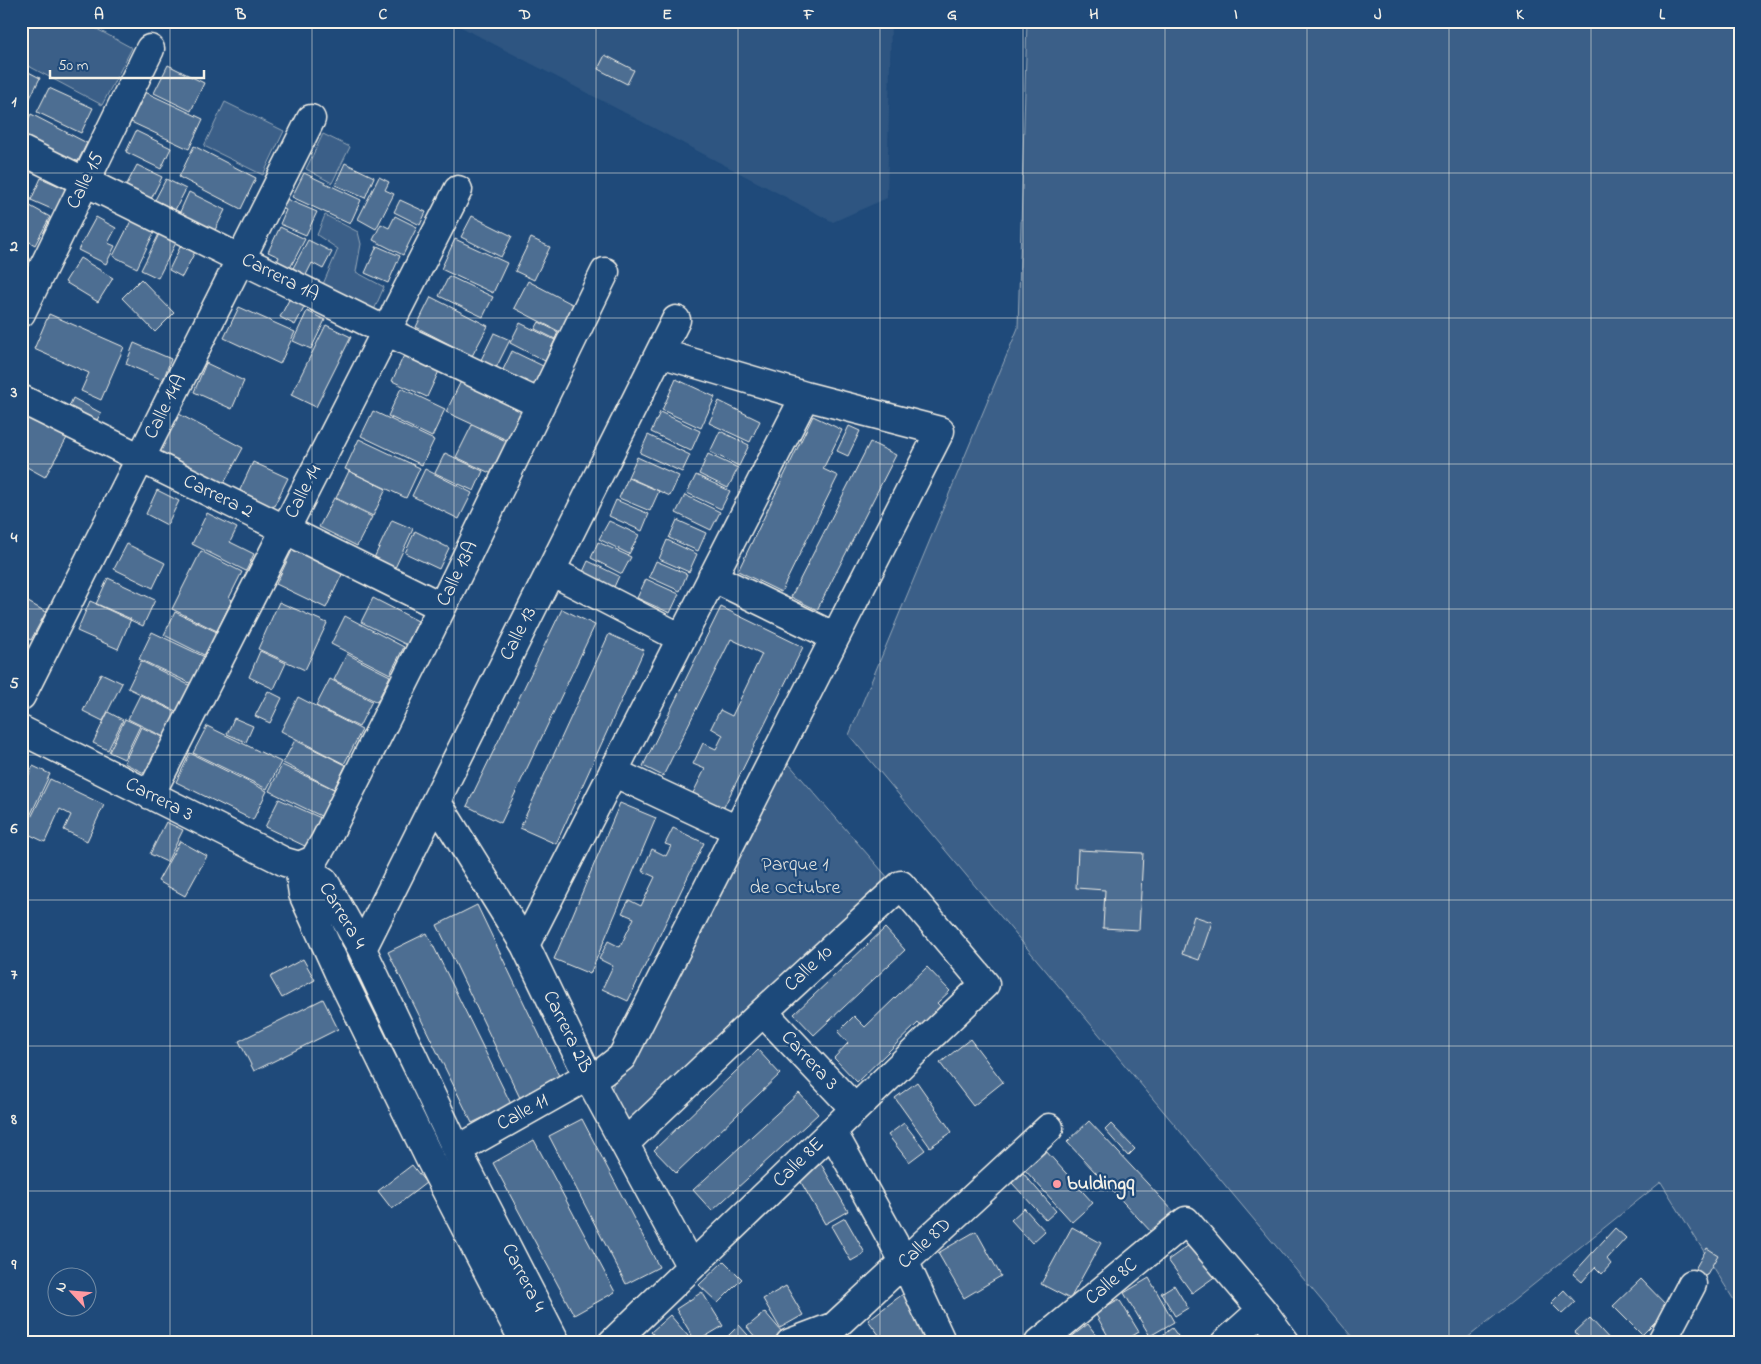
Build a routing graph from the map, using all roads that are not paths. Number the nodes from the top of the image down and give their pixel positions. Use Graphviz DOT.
graph roads {
  1 [pos="150,49"];
  2 [pos="311,119"];
  3 [pos="21,150"];
  4 [pos="85,182"];
  5 [pos="458,190"];
  6 [pos="241,258"];
  7 [pos="605,272"];
  8 [pos="21,313"];
  9 [pos="676,320"];
  10 [pos="386,331"];
  11 [pos="660,353"];
  12 [pos="805,396"];
  13 [pos="21,399"];
  14 [pos="540,404"];
  15 [pos="141,458"];
  16 [pos="285,530"];
  17 [pos="551,571"];
  18 [pos="712,577"];
  19 [pos="442,608"];
  20 [pos="835,637"];
  21 [pos="681,638"];
  22 [pos="21,696"];
  23 [pos="21,730"];
  24 [pos="613,772"];
  25 [pos="150,795"];
  26 [pos="436,801"];
  27 [pos="737,830"];
  28 [pos="299,866"];
  29 [pos="525,945"];
  30 [pos="362,948"];
  31 [pos="985,984"];
  32 [pos="762,1012"];
  33 [pos="588,1076"];
  34 [pos="855,1109"];
  35 [pos="1049,1128"];
  36 [pos="832,1131"];
  37 [pos="625,1143"];
  38 [pos="457,1150"];
  39 [pos="905,1263"];
  40 [pos="691,1267"];
  41 [pos="1692,1284"];
  42 [pos="1262,1310"];
  43 [pos="525,1343"];
  44 [pos="556,1343"];
  45 [pos="612,1343"];
  46 [pos="790,1343"];
  47 [pos="942,1343"];
  48 [pos="1039,1343"];
  49 [pos="1225,1343"];
  50 [pos="1286,1343"];
  51 [pos="1661,1343"];
  1 -- 4 [label="street, Calle 15"];
  2 -- 6 [label="street, Calle 14A"];
  3 -- 4 [label="street, Carrera 1A"];
  4 -- 6 [label="street, Carrera 1A"];
  4 -- 8 [label="street, Calle 15"];
  5 -- 10 [label="street, Calle 14"];
  6 -- 10 [label="street, Carrera 1A"];
  6 -- 15 [label="street, Calle 14A"];
  7 -- 14 [label="street, Calle 13A"];
  9 -- 11 [label="street, Calle 13"];
  10 -- 14 [label="street, Carrera 1A"];
  10 -- 16 [label="street, Calle 14"];
  11 -- 12 [label="street"];
  11 -- 17 [label="street, Calle 13"];
  12 -- 18 [label="street"];
  12 -- 20 [label="street, Calle 11"];
  13 -- 15 [label="street, Carrera 2"];
  14 -- 19 [label="street, Calle 13A"];
  15 -- 16 [label="street, Carrera 2"];
  15 -- 22 [label="street, Calle 14A"];
  16 -- 19 [label="street, Carrera 2"];
  16 -- 25 [label="street, Calle 14"];
  17 -- 21 [label="street"];
  17 -- 26 [label="street, Calle 13"];
  18 -- 20 [label="street"];
  18 -- 21 [label="street"];
  19 -- 28 [label="street, Calle 13A"];
  20 -- 27 [label="street, Calle 11"];
  21 -- 24 [label="street"];
  23 -- 25 [label="street, Carrera 3"];
  24 -- 27 [label="street"];
  24 -- 29 [label="street"];
  25 -- 28 [label="street, Carrera 3"];
  26 -- 29 [label="street, Carrera 2B"];
  26 -- 30 [label="street, Calle 13"];
  27 -- 33 [label="street, Calle 11"];
  28 -- 30 [label="street, Carrera 4"];
  28 -- 43 [label="street, Carrera 4"];
  29 -- 33 [label="street, Carrera 2B"];
  30 -- 38 [label="street, Carrera 4"];
  31 -- 32 [label="street, Calle 10"];
  31 -- 34 [label="street, Calle 8E"];
  32 -- 34 [label="street, Carrera 3"];
  32 -- 37 [label="street, Calle 10"];
  33 -- 37 [label="street, Carrera 2B"];
  33 -- 38 [label="street, Calle 11"];
  34 -- 36 [label="street, Calle 8E"];
  35 -- 39 [label="street, Calle 8D"];
  36 -- 39 [label="street"];
  36 -- 40 [label="street, Calle 8E"];
  37 -- 40 [label="street, Carrera 2B"];
  38 -- 44 [label="street, Carrera 4"];
  39 -- 46 [label="street, Calle 8D"];
  39 -- 47 [label="street"];
  40 -- 45 [label="street, Calle 8E"];
  41 -- 51 [label="street"];
  42 -- 48 [label="street, Calle 8C"];
  42 -- 49 [label="street"];
  42 -- 50 [label="street"];
}
